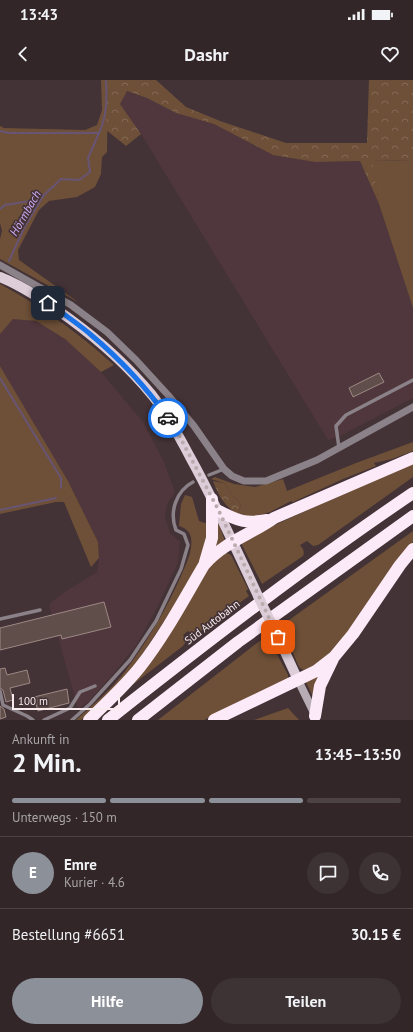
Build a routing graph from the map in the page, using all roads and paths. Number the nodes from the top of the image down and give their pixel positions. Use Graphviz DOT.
graph roads {
  1 [pos="0,265"];
  2 [pos="0,277"];
  3 [pos="413,380"];
  4 [pos="413,407"];
  5 [pos="339,448"];
  6 [pos="413,458"];
  7 [pos="224,469"];
  8 [pos="209,475"];
  9 [pos="193,482"];
  10 [pos="413,493"];
  11 [pos="212,498"];
  12 [pos="219,511"];
  13 [pos="413,516"];
  14 [pos="274,518"];
  15 [pos="233,541"];
  16 [pos="413,550"];
  17 [pos="204,565"];
  18 [pos="40,610"];
  19 [pos="0,619"];
  20 [pos="334,657"];
  21 [pos="298,680"];
  22 [pos="95,686"];
  23 [pos="0,691"];
  24 [pos="316,718"];
  25 [pos="33,720"];
  26 [pos="44,720"];
  27 [pos="72,720"];
  28 [pos="88,720"];
  29 [pos="108,720"];
  30 [pos="138,720"];
  31 [pos="214,720"];
  1 -- 7 [label="street"];
  2 -- 11 [label="main road"];
  3 -- 5 [label="lane"];
  4 -- 5 [label="street"];
  5 -- 7 [label="street"];
  6 -- 14 [label="highway"];
  7 -- 8 [label="lane"];
  9 -- 27 [label="lane"];
  10 -- 29 [label="highway, Süd Autobahn"];
  11 -- 12 [label="main road"];
  11 -- 17 [label="highway"];
  12 -- 14 [label="highway"];
  12 -- 15 [label="main road"];
  13 -- 30 [label="highway"];
  14 -- 15 [label="highway"];
  15 -- 17 [label="highway"];
  15 -- 21 [label="main road, bridge"];
  16 -- 20 [label="highway"];
  17 -- 28 [label="highway"];
  18 -- 19 [label="lane"];
  20 -- 21 [label="highway"];
  20 -- 24 [label="highway"];
  21 -- 24 [label="street"];
  21 -- 31 [label="highway"];
  22 -- 26 [label="lane"];
  23 -- 25 [label="lane"];
}
